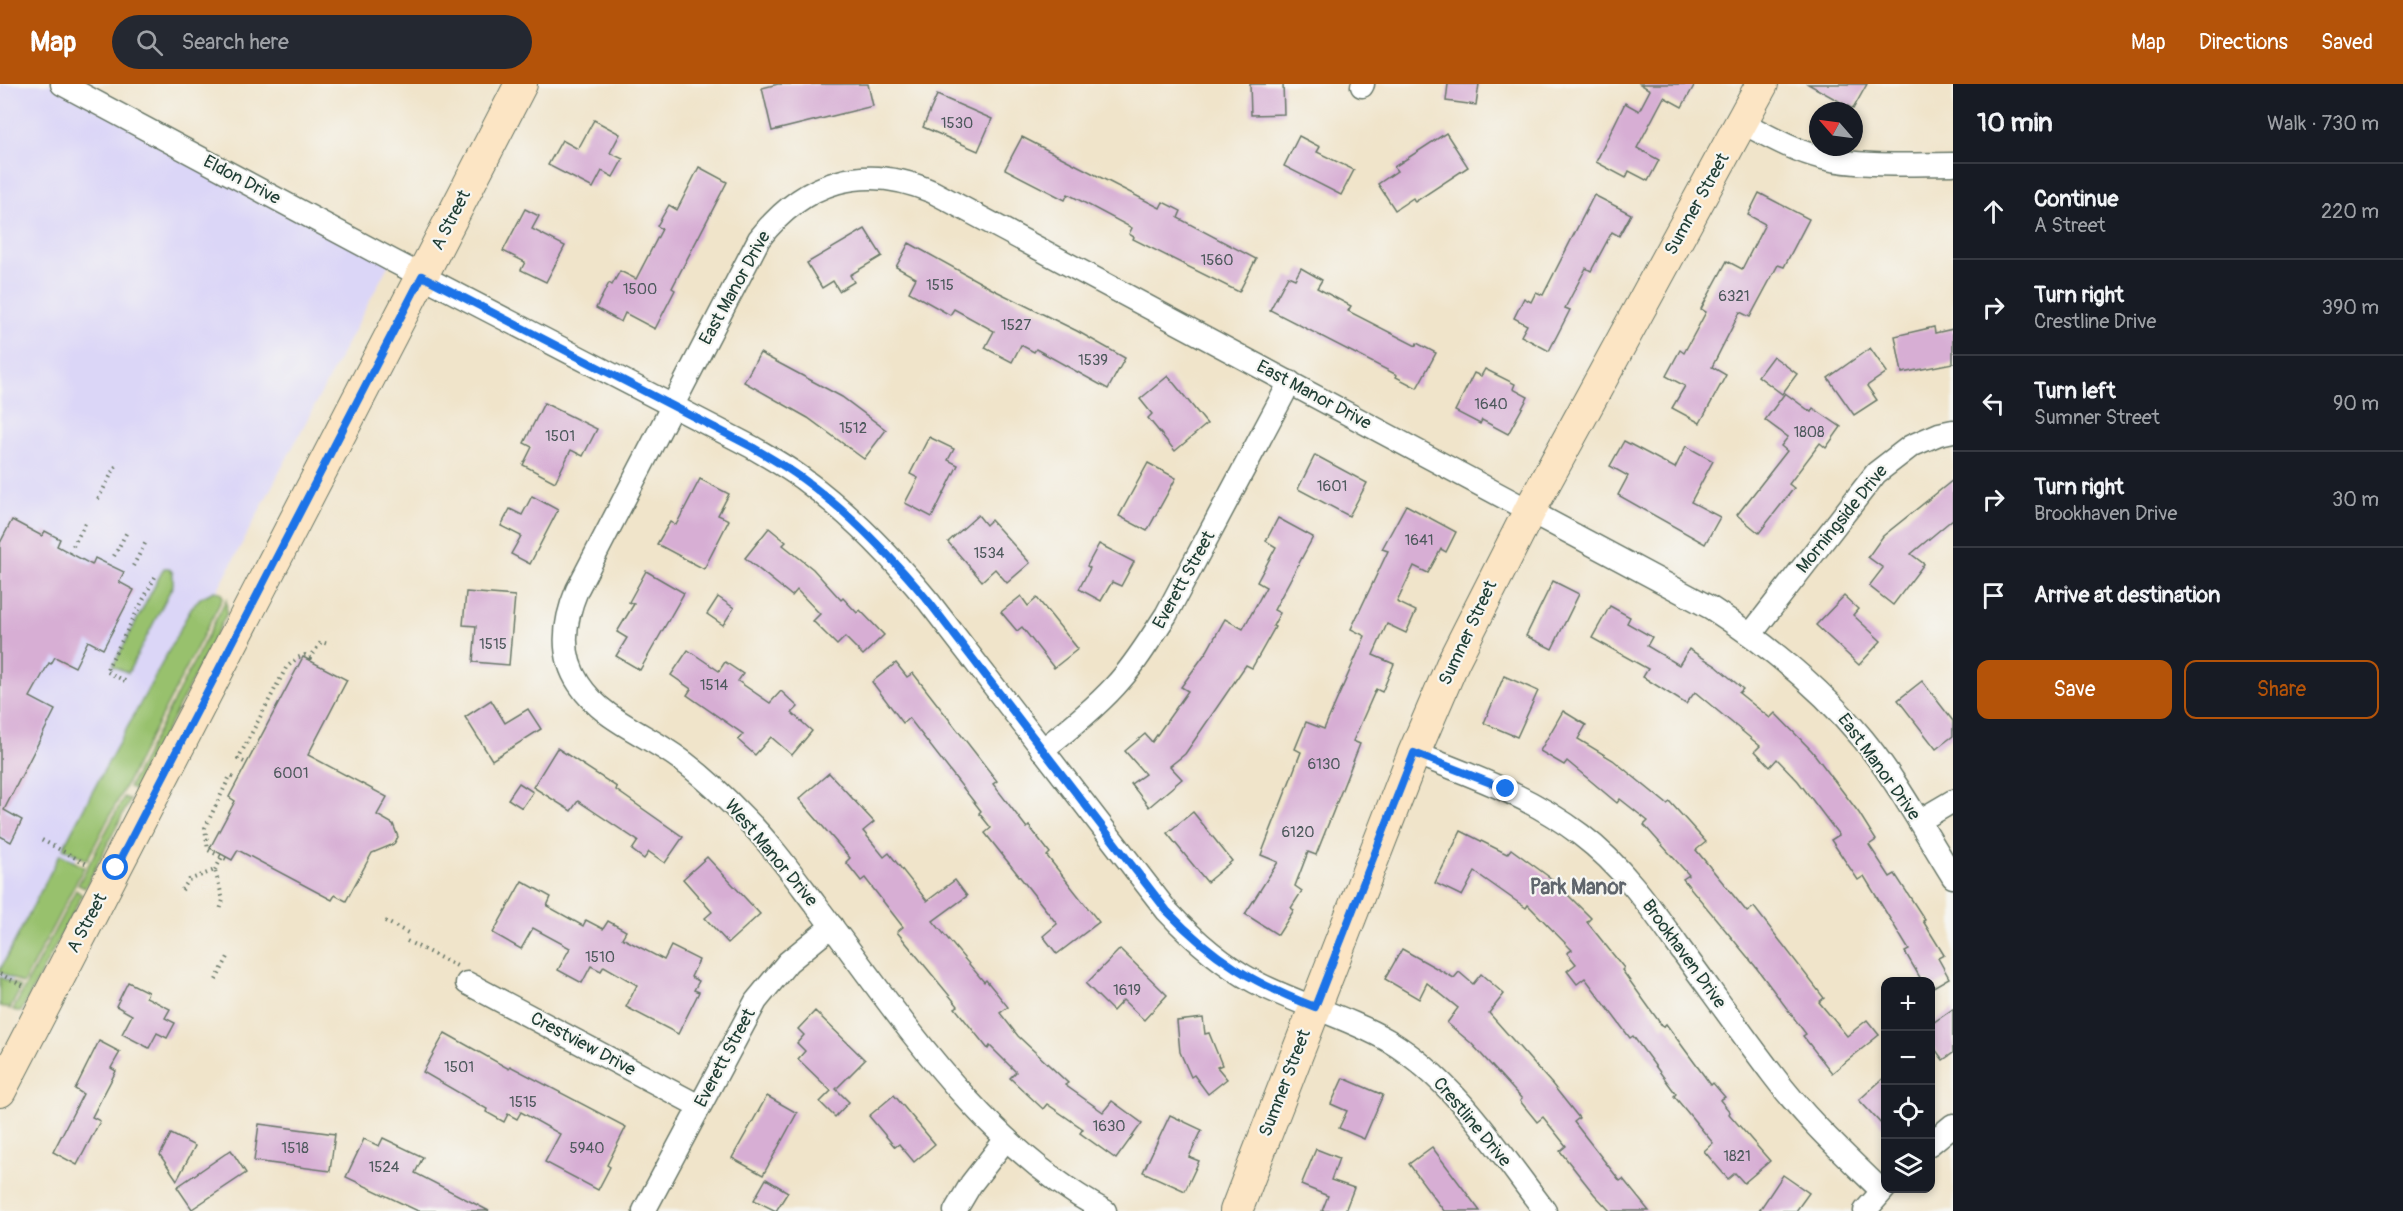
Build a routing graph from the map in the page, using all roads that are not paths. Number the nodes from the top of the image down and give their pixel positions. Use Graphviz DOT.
graph roads {
  1 [pos="62,84"];
  2 [pos="522,84"];
  3 [pos="1762,84"];
  4 [pos="96,92"];
  5 [pos="1741,122"];
  6 [pos="1953,164"];
  7 [pos="422,276"];
  8 [pos="1290,382"];
  9 [pos="672,405"];
  10 [pos="1953,431"];
  11 [pos="1530,510"];
  12 [pos="1751,634"];
  13 [pos="1042,750"];
  14 [pos="1414,753"];
  15 [pos="1953,801"];
  16 [pos="1919,821"];
  17 [pos="1953,877"];
  18 [pos="832,926"];
  19 [pos="464,975"];
  20 [pos="1315,1007"];
  21 [pos="0,1091"];
  22 [pos="699,1106"];
  23 [pos="1953,1125"];
  24 [pos="1006,1139"];
  25 [pos="1935,1140"];
  26 [pos="1881,1186"];
  27 [pos="1881,1192"];
  28 [pos="644,1211"];
  29 [pos="955,1211"];
  30 [pos="1105,1211"];
  31 [pos="1236,1211"];
  32 [pos="1545,1211"];
  33 [pos="1865,1211"];
  1 -- 4 [label="street, Eldon Drive"];
  2 -- 7 [label="street, A Street"];
  3 -- 5 [label="street, Sumner Street"];
  4 -- 7 [label="street, Eldon Drive"];
  5 -- 6 [label="street"];
  5 -- 11 [label="street, Sumner Street"];
  7 -- 9 [label="street, Crestline Drive"];
  7 -- 21 [label="street, A Street"];
  8 -- 9 [label="street, East Manor Drive"];
  8 -- 11 [label="street, East Manor Drive"];
  8 -- 13 [label="street, Everett Street"];
  9 -- 13 [label="street, Crestline Drive"];
  9 -- 18 [label="street, West Manor Drive"];
  10 -- 12 [label="street, Morningside Drive"];
  11 -- 12 [label="street, East Manor Drive"];
  11 -- 14 [label="street, Sumner Street"];
  12 -- 16 [label="street, East Manor Drive"];
  13 -- 20 [label="street, Crestline Drive"];
  14 -- 20 [label="street, Sumner Street"];
  14 -- 26 [label="street, Brookhaven Drive"];
  15 -- 16 [label="street"];
  16 -- 17 [label="street, East Manor Drive"];
  18 -- 22 [label="street, Everett Street"];
  18 -- 24 [label="street, West Manor Drive"];
  19 -- 22 [label="street, Crestview Drive"];
  20 -- 31 [label="street, Sumner Street"];
  20 -- 32 [label="street, Crestline Drive"];
  22 -- 28 [label="street, Everett Street"];
  23 -- 25 [label="street"];
  24 -- 29 [label="street"];
  24 -- 30 [label="street, West Manor Drive"];
  27 -- 33 [label="street"];
}
